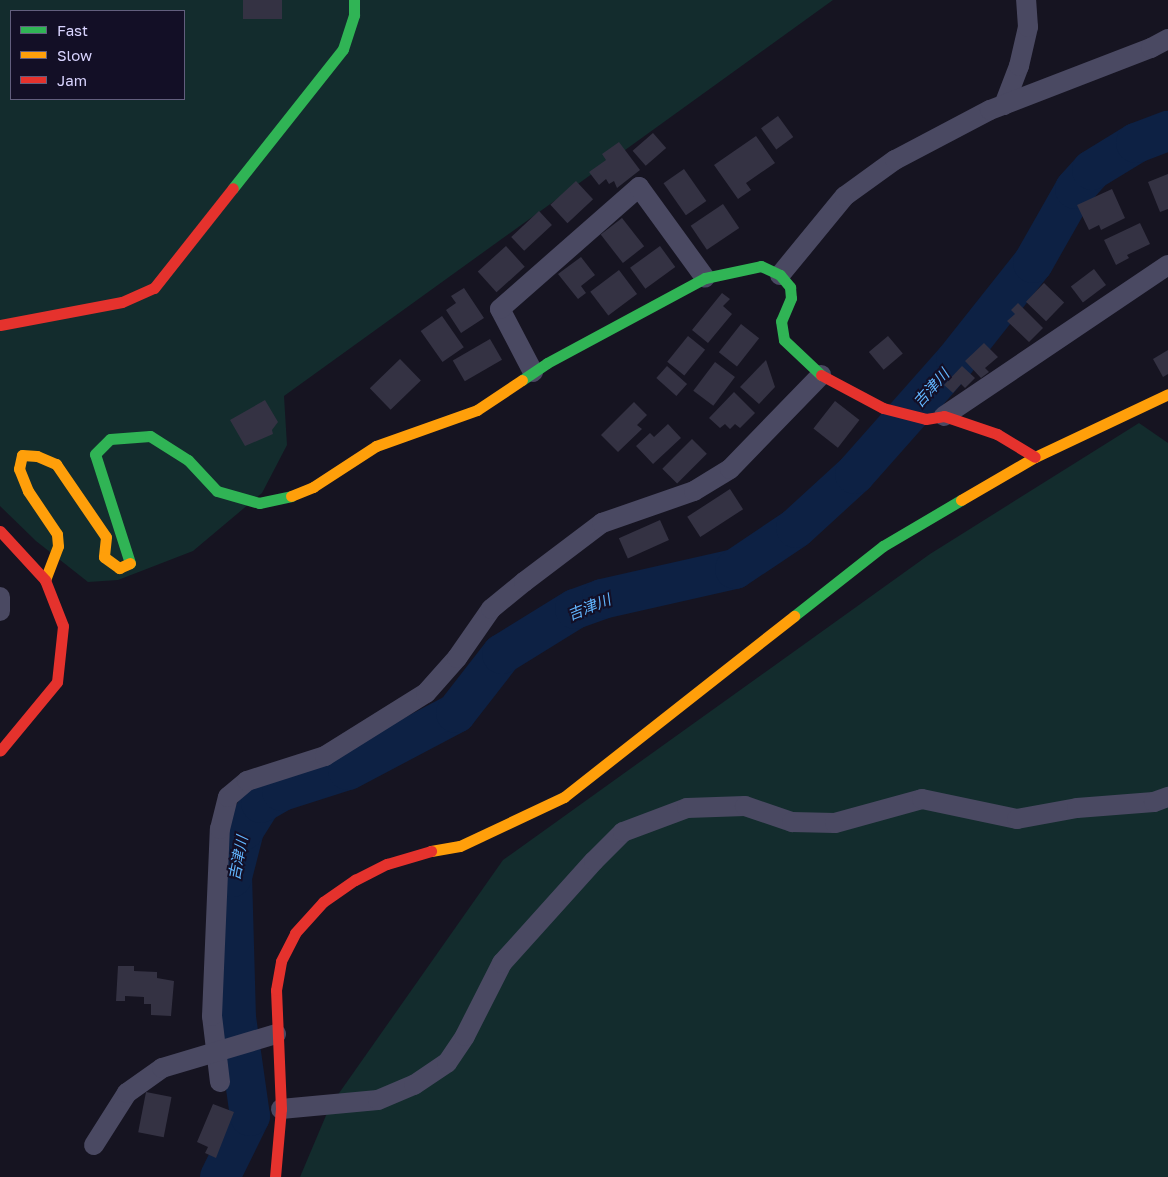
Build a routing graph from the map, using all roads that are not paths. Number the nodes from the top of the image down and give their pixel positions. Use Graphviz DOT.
graph roads {
  1 [pos="354,0"];
  2 [pos="1026,0"];
  3 [pos="1168,39"];
  4 [pos="1004,105"];
  5 [pos="1168,265"];
  6 [pos="780,275"];
  7 [pos="705,278"];
  8 [pos="0,325"];
  9 [pos="534,372"];
  10 [pos="821,375"];
  11 [pos="1168,394"];
  12 [pos="944,416"];
  13 [pos="1035,457"];
  14 [pos="0,531"];
  15 [pos="45,580"];
  16 [pos="0,597"];
  17 [pos="0,611"];
  18 [pos="0,751"];
  19 [pos="1168,797"];
  20 [pos="276,1034"];
  21 [pos="221,1052"];
  22 [pos="220,1082"];
  23 [pos="281,1109"];
  24 [pos="94,1145"];
  25 [pos="275,1177"];
  1 -- 8 [label="street"];
  2 -- 4 [label="street"];
  3 -- 4 [label="street"];
  4 -- 6 [label="street"];
  5 -- 12 [label="street"];
  6 -- 7 [label="street"];
  6 -- 10 [label="street"];
  7 -- 9 [label="street"];
  7 -- 9 [label="street"];
  9 -- 15 [label="street"];
  10 -- 12 [label="street"];
  10 -- 21 [label="street"];
  11 -- 13 [label="street"];
  12 -- 13 [label="street"];
  13 -- 20 [label="street"];
  14 -- 15 [label="street"];
  15 -- 18 [label="street"];
  16 -- 17 [label="street"];
  19 -- 23 [label="street"];
  20 -- 21 [label="street"];
  20 -- 23 [label="street"];
  21 -- 22 [label="street"];
  21 -- 24 [label="street"];
  23 -- 25 [label="street"];
}
